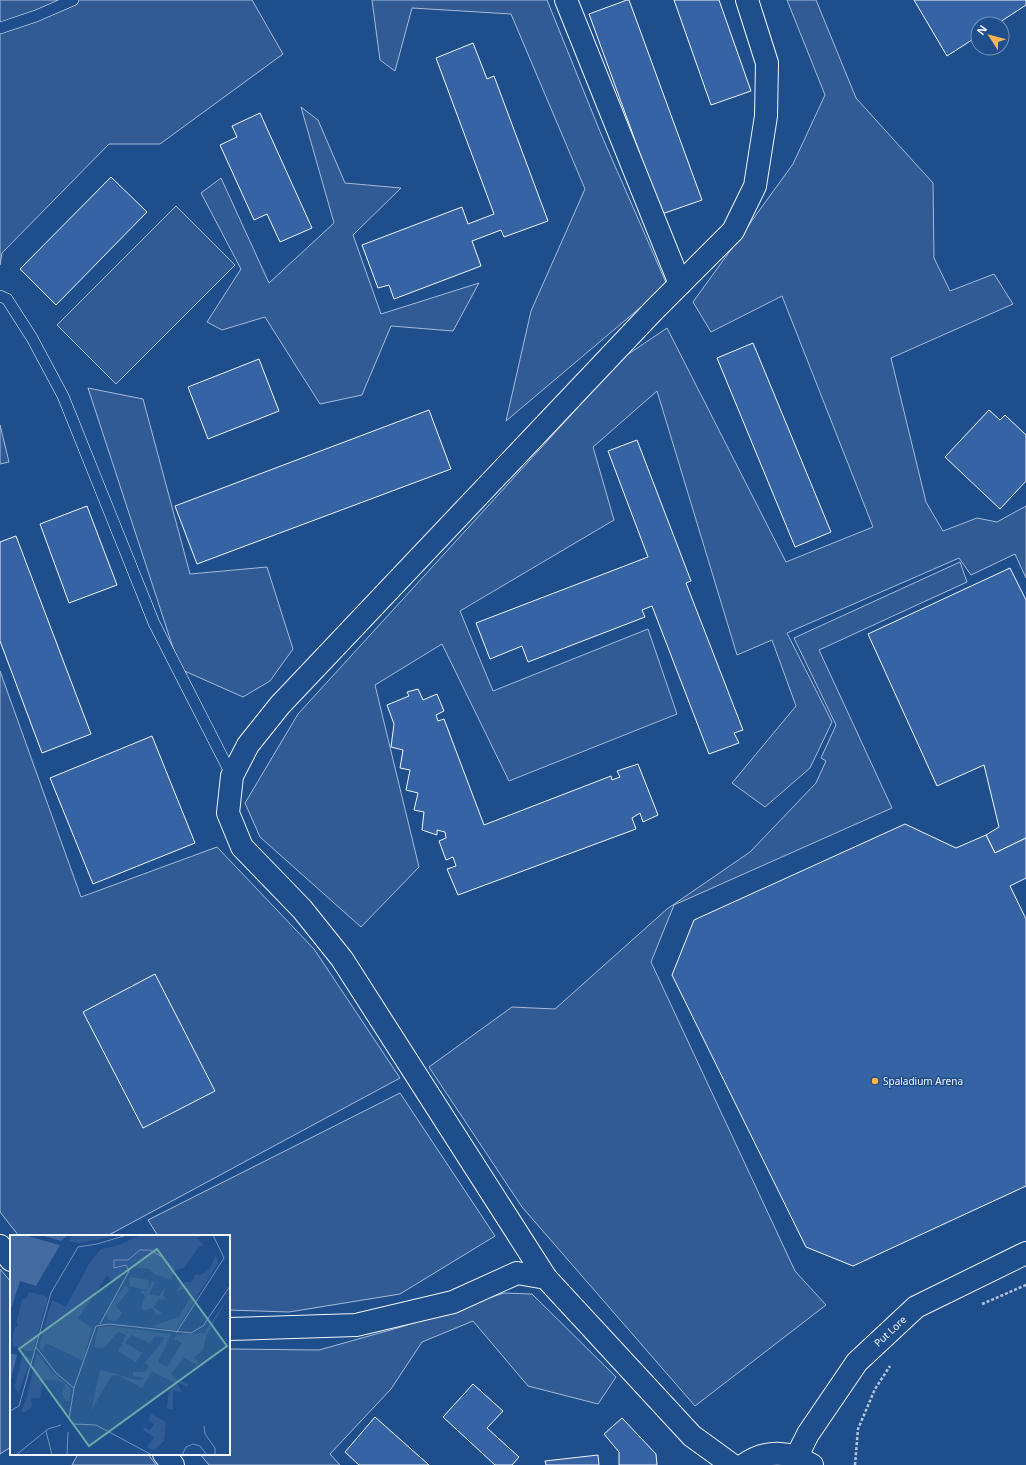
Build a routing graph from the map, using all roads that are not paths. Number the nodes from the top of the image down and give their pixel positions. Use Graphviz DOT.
graph roads {
  1 [pos="73,0"];
  2 [pos="566,0"];
  3 [pos="747,0"];
  4 [pos="0,28"];
  5 [pos="680,284"];
  6 [pos="0,296"];
  7 [pos="232,776"];
  8 [pos="0,1246"];
  9 [pos="1026,1253"];
  10 [pos="10,1259"];
  11 [pos="546,1278"];
  12 [pos="230,1329"];
  13 [pos="165,1455"];
  14 [pos="804,1461"];
  15 [pos="173,1465"];
  16 [pos="732,1465"];
  17 [pos="744,1465"];
  1 -- 4 [label="lane"];
  2 -- 5 [label="street"];
  3 -- 5 [label="street"];
  5 -- 7 [label="street"];
  6 -- 7 [label="lane"];
  7 -- 11 [label="street"];
  8 -- 10 [label="street"];
  9 -- 14 [label="street, Put Lore"];
  11 -- 12 [label="street"];
  11 -- 16 [label="street"];
  13 -- 15 [label="street"];
  14 -- 17 [label="street"];
}
